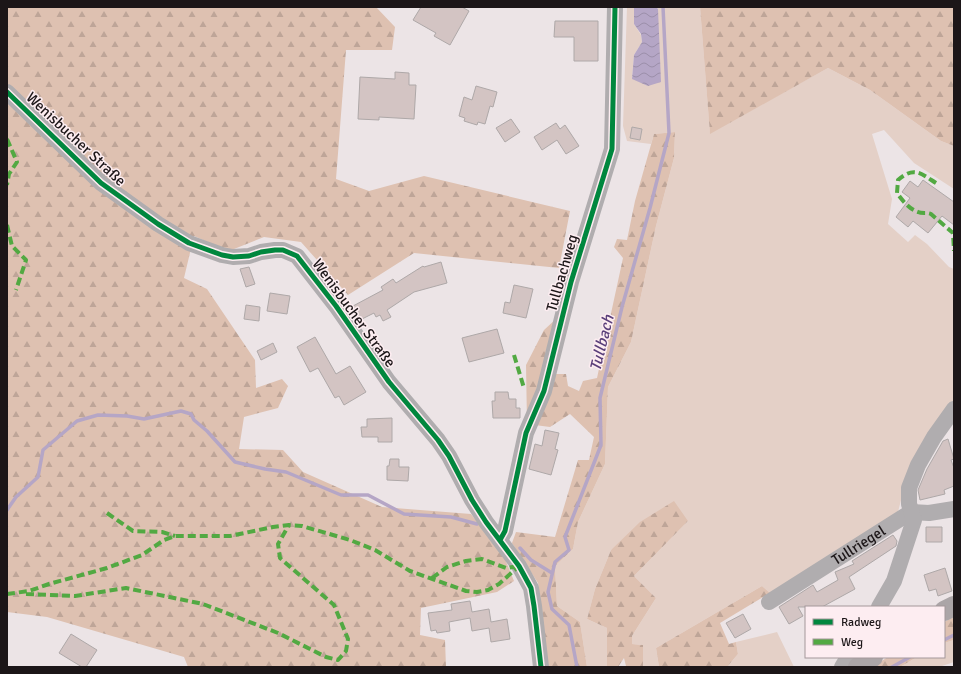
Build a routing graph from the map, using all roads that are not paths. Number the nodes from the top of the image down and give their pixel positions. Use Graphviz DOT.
graph roads {
  1 [pos="615,7"];
  2 [pos="7,92"];
  3 [pos="954,410"];
  4 [pos="954,509"];
  5 [pos="911,512"];
  6 [pos="500,540"];
  7 [pos="769,602"];
  8 [pos="880,606"];
  9 [pos="954,606"];
  10 [pos="945,610"];
  11 [pos="847,658"];
  12 [pos="872,658"];
  13 [pos="541,667"];
  14 [pos="842,667"];
  15 [pos="858,667"];
  1 -- 6 [label="street, Tullbachweg"];
  2 -- 6 [label="street, Wenisbucher Straße"];
  3 -- 5 [label="street"];
  4 -- 5 [label="street"];
  5 -- 7 [label="street, Tullriegel"];
  5 -- 8 [label="street"];
  6 -- 13 [label="street, Wenisbucher Straße"];
  9 -- 10 [label="main road"];
  11 -- 14 [label="street"];
  12 -- 15 [label="main road"];
}
